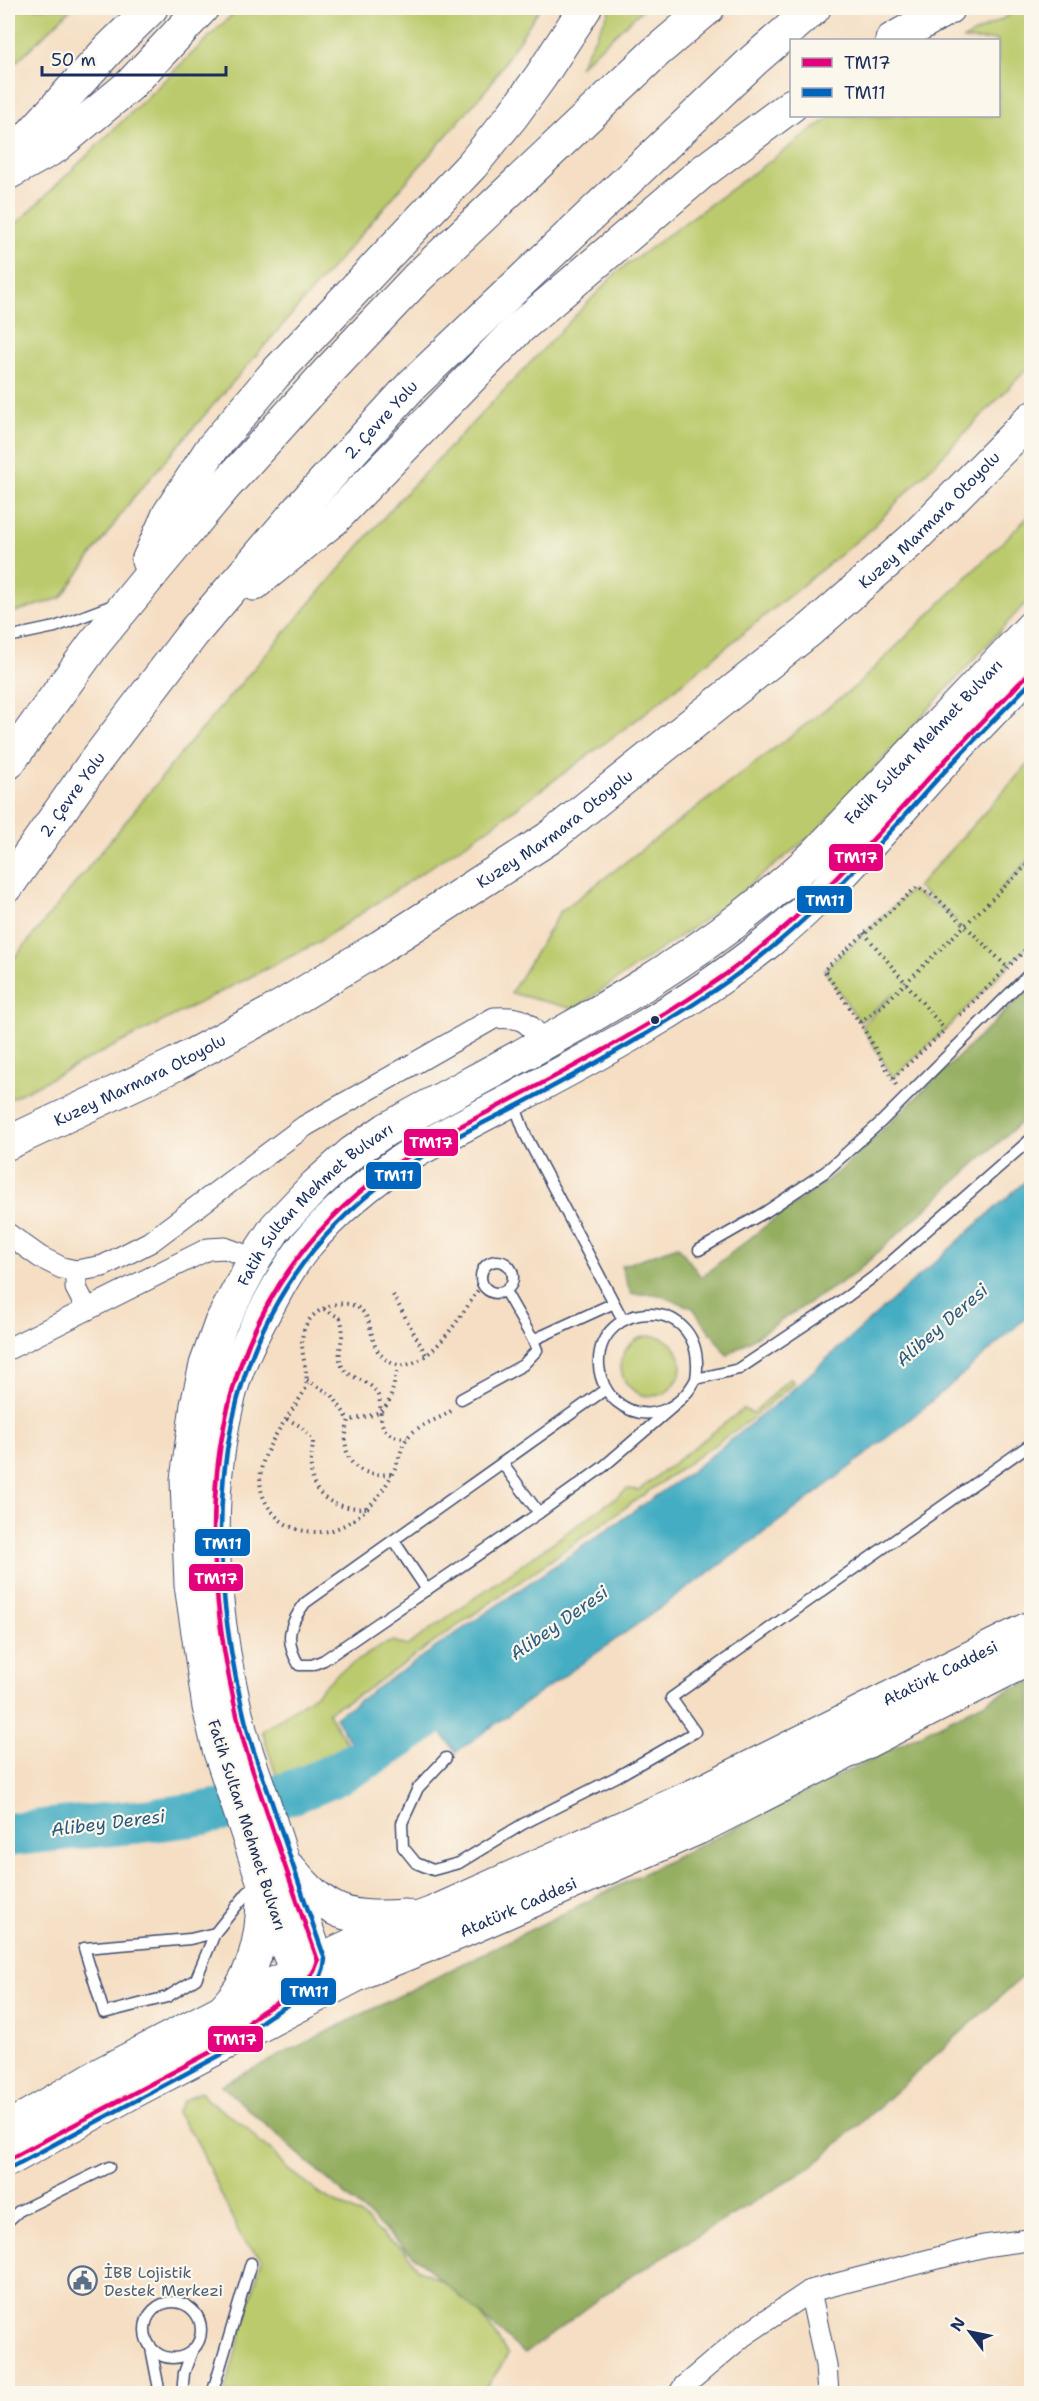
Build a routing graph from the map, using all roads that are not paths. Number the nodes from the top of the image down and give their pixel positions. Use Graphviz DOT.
graph roads {
  1 [pos="151,8"];
  2 [pos="202,8"];
  3 [pos="585,8"];
  4 [pos="708,8"];
  5 [pos="814,8"];
  6 [pos="948,8"];
  7 [pos="894,39"];
  8 [pos="790,106"];
  9 [pos="8,160"];
  10 [pos="8,173"];
  11 [pos="1032,418"];
  12 [pos="131,598"];
  13 [pos="1032,627"];
  14 [pos="194,632"];
  15 [pos="8,637"];
  16 [pos="1032,669"];
  17 [pos="8,763"];
  18 [pos="8,885"];
  19 [pos="1032,971"];
  20 [pos="543,1042"];
  21 [pos="496,1068"];
  22 [pos="560,1072"];
  23 [pos="512,1098"];
  24 [pos="1032,1138"];
  25 [pos="8,1143"];
  26 [pos="8,1234"];
  27 [pos="699,1250"];
  28 [pos="255,1259"];
  29 [pos="76,1271"];
  30 [pos="505,1291"];
  31 [pos="614,1303"];
  32 [pos="87,1309"];
  33 [pos="623,1320"];
  34 [pos="533,1340"];
  35 [pos="8,1349"];
  36 [pos="696,1379"];
  37 [pos="606,1389"];
  38 [pos="461,1399"];
  39 [pos="675,1405"];
  40 [pos="1032,1443"];
  41 [pos="502,1463"];
  42 [pos="539,1513"];
  43 [pos="394,1540"];
  44 [pos="427,1590"];
  45 [pos="1032,1627"];
  46 [pos="1032,1657"];
  47 [pos="230,1741"];
  48 [pos="446,1758"];
  49 [pos="273,1858"];
  50 [pos="434,1913"];
  51 [pos="215,1933"];
  52 [pos="314,1976"];
  53 [pos="230,2024"];
  54 [pos="8,2128"];
  55 [pos="8,2160"];
  56 [pos="109,2167"];
  57 [pos="8,2221"];
  58 [pos="1031,2243"];
  59 [pos="251,2263"];
  60 [pos="810,2291"];
  61 [pos="151,2348"];
  62 [pos="193,2350"];
  63 [pos="160,2394"];
  64 [pos="182,2394"];
  65 [pos="212,2394"];
  66 [pos="679,2394"];
  67 [pos="828,2394"];
  1 -- 9 [label="main road"];
  2 -- 10 [label="main road"];
  3 -- 12 [label="main road"];
  4 -- 12 [label="main road"];
  5 -- 14 [label="main road, 2. Çevre Yolu"];
  6 -- 7 [label="main road"];
  8 -- 14 [label="main road"];
  11 -- 25 [label="main road, Kuzey Marmara Otoyolu"];
  12 -- 15 [label="lane"];
  12 -- 17 [label="main road"];
  13 -- 20 [label="main road, Fatih Sultan Mehmet Bulvarı"];
  14 -- 18 [label="main road, 2. Çevre Yolu"];
  16 -- 22 [label="main road, Fatih Sultan Mehmet Bulvarı"];
  19 -- 27 [label="lane"];
  20 -- 21 [label="main road, Fatih Sultan Mehmet Bulvarı"];
  20 -- 22 [label="main road"];
  20 -- 29 [label="street"];
  21 -- 23 [label="main road"];
  21 -- 28 [label="main road, Fatih Sultan Mehmet Bulvarı"];
  22 -- 23 [label="main road, Fatih Sultan Mehmet Bulvarı"];
  23 -- 31 [label="lane"];
  23 -- 47 [label="main road, Fatih Sultan Mehmet Bulvarı"];
  24 -- 36 [label="lane"];
  26 -- 29 [label="street"];
  28 -- 32 [label="street"];
  28 -- 47 [label="main road, Fatih Sultan Mehmet Bulvarı"];
  29 -- 32 [label="street"];
  30 -- 30 [label="lane"];
  30 -- 34 [label="lane"];
  31 -- 33 [label="lane"];
  31 -- 34 [label="lane"];
  32 -- 35 [label="street"];
  33 -- 36 [label="lane"];
  33 -- 37 [label="lane"];
  34 -- 38 [label="lane"];
  36 -- 39 [label="lane"];
  37 -- 39 [label="lane"];
  37 -- 41 [label="lane"];
  39 -- 42 [label="lane"];
  40 -- 48 [label="lane"];
  41 -- 42 [label="lane"];
  41 -- 43 [label="lane"];
  42 -- 44 [label="lane"];
  43 -- 44 [label="lane"];
  43 -- 44 [label="lane"];
  45 -- 50 [label="main road, Atatürk Caddesi"];
  46 -- 52 [label="main road, Atatürk Caddesi"];
  47 -- 49 [label="main road, Fatih Sultan Mehmet Bulvarı"];
  47 -- 49 [label="main road, Fatih Sultan Mehmet Bulvarı"];
  49 -- 50 [label="main road"];
  49 -- 51 [label="lane"];
  49 -- 52 [label="main road, Fatih Sultan Mehmet Bulvarı"];
  49 -- 53 [label="main road"];
  50 -- 52 [label="main road, Atatürk Caddesi"];
  51 -- 51 [label="lane"];
  52 -- 53 [label="main road, Atatürk Caddesi"];
  53 -- 54 [label="main road, Atatürk Caddesi"];
  53 -- 55 [label="main road, Atatürk Caddesi"];
  56 -- 57 [label="lane"];
  58 -- 60 [label="street"];
  59 -- 65 [label="lane"];
  60 -- 66 [label="street"];
  60 -- 67 [label="street"];
  61 -- 62 [label="lane"];
  61 -- 62 [label="lane"];
  61 -- 63 [label="lane"];
  62 -- 64 [label="lane"];
}
